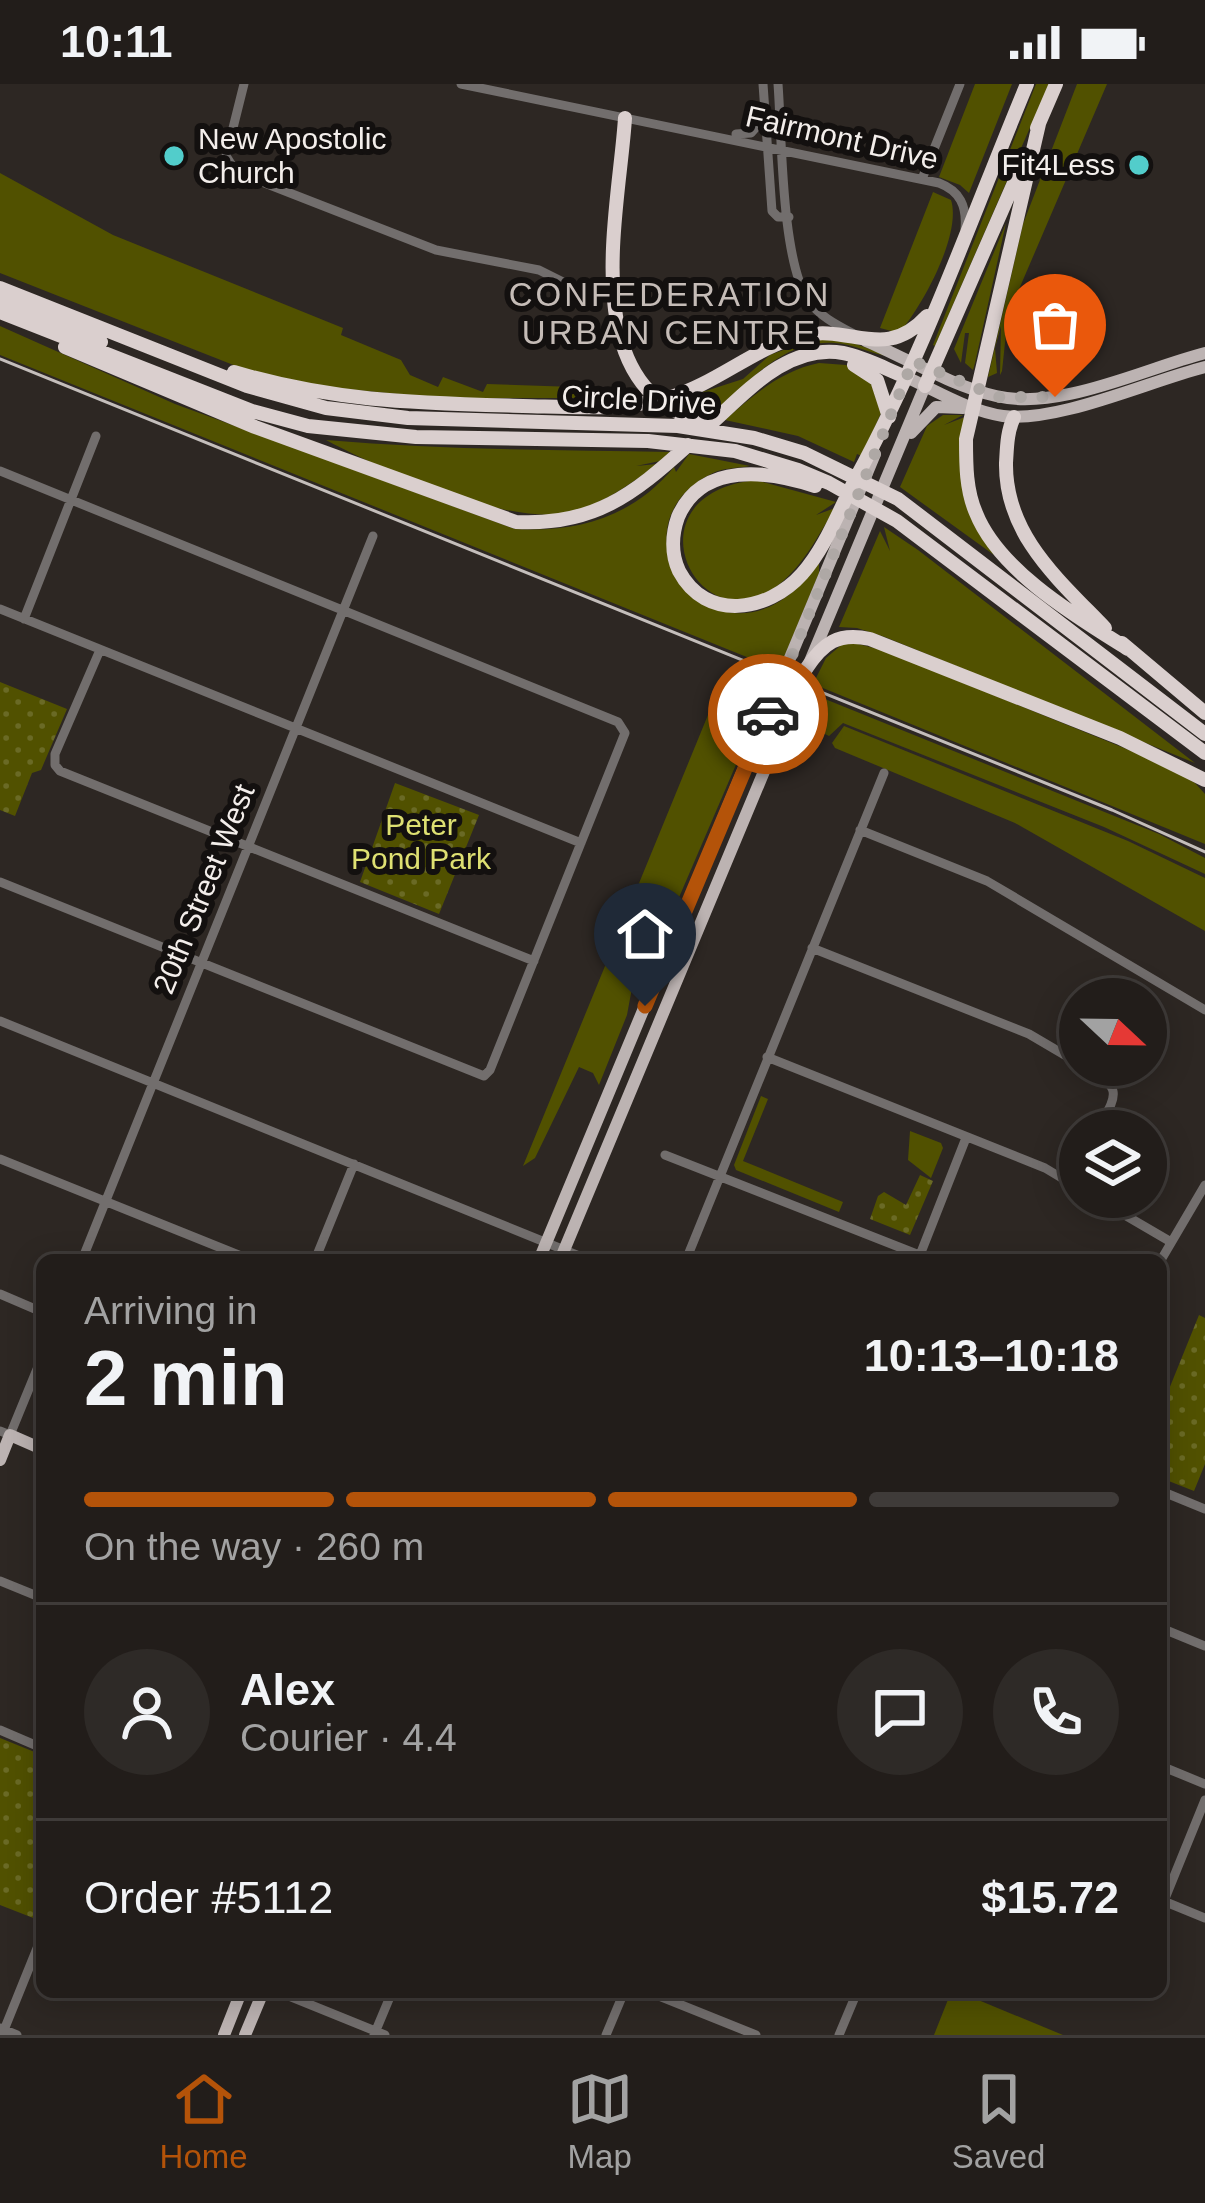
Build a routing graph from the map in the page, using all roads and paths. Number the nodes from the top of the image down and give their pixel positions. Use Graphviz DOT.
graph roads {
  1 [pos="244,84"];
  2 [pos="461,84"];
  3 [pos="763,84"];
  4 [pos="778,84"];
  5 [pos="960,84"];
  6 [pos="1027,84"];
  7 [pos="1056,84"];
  8 [pos="626,118"];
  9 [pos="1039,124"];
  10 [pos="716,134"];
  11 [pos="769,146"];
  12 [pos="782,150"];
  13 [pos="922,179"];
  14 [pos="789,217"];
  15 [pos="965,234"];
  16 [pos="565,283"];
  17 [pos="0,288"];
  18 [pos="0,301"];
  19 [pos="935,307"];
  20 [pos="0,315"];
  21 [pos="866,340"];
  22 [pos="822,352"];
  23 [pos="1205,353"];
  24 [pos="913,361"];
  25 [pos="1205,367"];
  26 [pos="211,369"];
  27 [pos="932,369"];
  28 [pos="906,377"];
  29 [pos="925,386"];
  30 [pos="242,407"];
  31 [pos="982,412"];
  32 [pos="1014,417"];
  33 [pos="887,423"];
  34 [pos="694,424"];
  35 [pos="96,436"];
  36 [pos="896,454"];
  37 [pos="0,471"];
  38 [pos="828,487"];
  39 [pos="72,500"];
  40 [pos="373,536"];
  41 [pos="0,609"];
  42 [pos="342,610"];
  43 [pos="24,619"];
  44 [pos="1128,649"];
  45 [pos="100,650"];
  46 [pos="806,669"];
  47 [pos="1205,713"];
  48 [pos="293,729"];
  49 [pos="1205,734"];
  50 [pos="1205,753"];
  51 [pos="884,773"];
  52 [pos="1205,780"];
  53 [pos="860,830"];
  54 [pos="581,843"];
  55 [pos="247,845"];
  56 [pos="0,882"];
  57 [pos="812,948"];
  58 [pos="534,962"];
  59 [pos="200,963"];
  60 [pos="1205,1010"];
  61 [pos="0,1021"];
  62 [pos="1059,1051"];
  63 [pos="767,1057"];
  64 [pos="153,1082"];
  65 [pos="966,1138"];
  66 [pos="665,1155"];
  67 [pos="0,1159"];
  68 [pos="354,1164"];
  69 [pos="1059,1176"];
  70 [pos="719,1177"];
  71 [pos="1205,1185"];
  72 [pos="106,1201"];
  73 [pos="1130,1218"];
  74 [pos="1171,1242"];
  75 [pos="546,1243"];
  76 [pos="84,1254"];
  77 [pos="236,1254"];
  78 [pos="317,1254"];
  79 [pos="541,1254"];
  80 [pos="561,1254"];
  81 [pos="562,1254"];
  82 [pos="688,1254"];
  83 [pos="909,1254"];
  84 [pos="921,1254"];
  85 [pos="1164,1254"];
  86 [pos="0,1294"];
  87 [pos="36,1309"];
  88 [pos="36,1369"];
  89 [pos="5,1433"];
  90 [pos="36,1446"];
  91 [pos="0,1460"];
  92 [pos="1167,1493"];
  93 [pos="1205,1509"];
  94 [pos="0,1580"];
  95 [pos="36,1595"];
  96 [pos="1167,1630"];
  97 [pos="1205,1646"];
  98 [pos="0,1730"];
  99 [pos="36,1745"];
  100 [pos="1167,1768"];
  101 [pos="1205,1784"];
  102 [pos="1205,1801"];
  103 [pos="1167,1889"];
  104 [pos="1167,1903"];
  105 [pos="1205,1918"];
  106 [pos="36,1950"];
  107 [pos="239,1998"];
  108 [pos="260,1998"];
  109 [pos="293,1998"];
  110 [pos="390,1998"];
  111 [pos="622,1998"];
  112 [pos="664,1998"];
  113 [pos="854,1998"];
  114 [pos="2,2031"];
  115 [pos="378,2034"];
  116 [pos="17,2035"];
  117 [pos="224,2035"];
  118 [pos="245,2035"];
  119 [pos="607,2035"];
  120 [pos="756,2035"];
  121 [pos="839,2035"];
  1 -- 16 [label="street"];
  2 -- 8 [label="street, Fairmont Drive"];
  3 -- 10 [label="street"];
  3 -- 11 [label="street"];
  4 -- 12 [label="street"];
  5 -- 13 [label="street"];
  6 -- 15 [label="highway"];
  7 -- 9 [label="highway"];
  8 -- 10 [label="street, Fairmont Drive"];
  8 -- 34 [label="highway"];
  9 -- 27 [label="highway"];
  9 -- 44 [label="highway"];
  10 -- 11 [label="street, Fairmont Drive"];
  11 -- 12 [label="street, Fairmont Drive"];
  11 -- 14 [label="street"];
  12 -- 13 [label="street, Fairmont Drive"];
  12 -- 14 [label="street"];
  13 -- 15 [label="street, Fairmont Drive"];
  14 -- 21 [label="street"];
  15 -- 19 [label="highway"];
  17 -- 26 [label="highway, Circle Drive"];
  18 -- 30 [label="highway"];
  19 -- 21 [label="highway"];
  19 -- 24 [label="highway"];
  20 -- 22 [label="highway"];
  20 -- 30 [label="highway, Circle Drive"];
  21 -- 24 [label="main road"];
  21 -- 26 [label="highway"];
  22 -- 28 [label="highway"];
  22 -- 33 [label="highway"];
  23 -- 27 [label="main road"];
  24 -- 27 [label="main road"];
  24 -- 28 [label="highway"];
  25 -- 32 [label="main road"];
  26 -- 34 [label="highway, Circle Drive"];
  27 -- 29 [label="highway"];
  28 -- 29 [label="main road"];
  28 -- 33 [label="highway"];
  29 -- 31 [label="main road"];
  29 -- 36 [label="main road"];
  30 -- 38 [label="highway, Circle Drive"];
  31 -- 32 [label="main road"];
  31 -- 36 [label="main road"];
  32 -- 44 [label="highway"];
  33 -- 38 [label="highway"];
  33 -- 75 [label="main road"];
  34 -- 49 [label="highway, Circle Drive"];
  35 -- 39 [label="street"];
  36 -- 46 [label="main road"];
  37 -- 39 [label="street"];
  38 -- 50 [label="highway, Circle Drive"];
  39 -- 42 [label="street"];
  39 -- 43 [label="street"];
  40 -- 42 [label="street, 20th Street West"];
  41 -- 43 [label="street"];
  42 -- 48 [label="street, 20th Street West"];
  42 -- 54 [label="street"];
  43 -- 45 [label="street"];
  44 -- 47 [label="highway"];
  45 -- 48 [label="street"];
  45 -- 55 [label="street"];
  46 -- 52 [label="highway"];
  46 -- 81 [label="main road"];
  48 -- 54 [label="street"];
  48 -- 55 [label="street, 20th Street West"];
  51 -- 53 [label="street"];
  53 -- 57 [label="street"];
  53 -- 60 [label="street"];
  54 -- 58 [label="street"];
  55 -- 58 [label="street"];
  55 -- 59 [label="street, 20th Street West"];
  56 -- 59 [label="street"];
  57 -- 62 [label="street"];
  57 -- 63 [label="street"];
  58 -- 59 [label="street"];
  59 -- 64 [label="street, 20th Street West"];
  61 -- 64 [label="street"];
  63 -- 65 [label="street"];
  63 -- 70 [label="street"];
  64 -- 68 [label="street"];
  64 -- 72 [label="street, 20th Street West"];
  65 -- 69 [label="street"];
  65 -- 84 [label="street"];
  66 -- 70 [label="street"];
  67 -- 72 [label="street"];
  68 -- 75 [label="street"];
  68 -- 78 [label="street"];
  70 -- 82 [label="street"];
  70 -- 83 [label="street"];
  71 -- 74 [label="street"];
  72 -- 76 [label="street, 20th Street West"];
  72 -- 77 [label="street"];
  73 -- 74 [label="street"];
  74 -- 85 [label="street"];
  75 -- 79 [label="main road"];
  75 -- 80 [label="street"];
  86 -- 87 [label="street"];
  88 -- 89 [label="street"];
  89 -- 90 [label="main road"];
  89 -- 91 [label="main road"];
  92 -- 93 [label="street"];
  94 -- 95 [label="street"];
  96 -- 97 [label="street"];
  98 -- 99 [label="street"];
  100 -- 101 [label="street"];
  102 -- 103 [label="street"];
  104 -- 105 [label="street"];
  106 -- 114 [label="street"];
  107 -- 117 [label="main road"];
  108 -- 118 [label="main road"];
  109 -- 115 [label="street"];
  110 -- 115 [label="street"];
  111 -- 119 [label="street"];
  112 -- 120 [label="street"];
  113 -- 121 [label="street"];
  114 -- 116 [label="street"];
}
